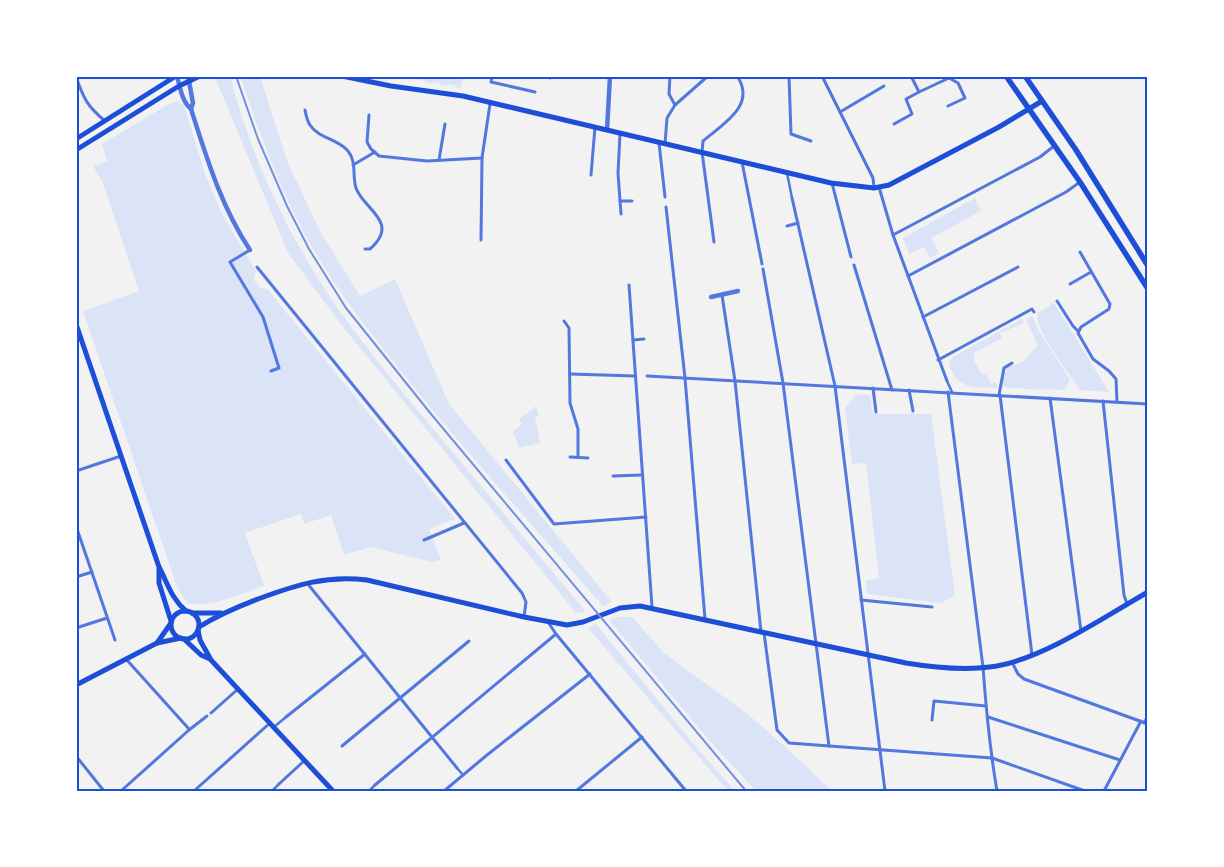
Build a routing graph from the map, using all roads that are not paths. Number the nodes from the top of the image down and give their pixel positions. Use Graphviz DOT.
graph roads {
  1 [pos="177,76"];
  2 [pos="200,76"];
  3 [pos="342,76"];
  4 [pos="492,76"];
  5 [pos="610,76"];
  6 [pos="670,76"];
  7 [pos="708,76"];
  8 [pos="737,76"];
  9 [pos="789,76"];
  10 [pos="911,76"];
  11 [pos="956,76"];
  12 [pos="1006,76"];
  13 [pos="1025,76"];
  14 [pos="76,77"];
  15 [pos="824,77"];
  16 [pos="189,79"];
  17 [pos="954,81"];
  18 [pos="180,86"];
  19 [pos="884,86"];
  20 [pos="535,92"];
  21 [pos="919,92"];
  22 [pos="1042,101"];
  23 [pos="490,104"];
  24 [pos="675,105"];
  25 [pos="948,106"];
  26 [pos="191,109"];
  27 [pos="1030,109"];
  28 [pos="304,110"];
  29 [pos="840,112"];
  30 [pos="369,115"];
  31 [pos="105,121"];
  32 [pos="445,124"];
  33 [pos="894,124"];
  34 [pos="595,127"];
  35 [pos="607,130"];
  36 [pos="620,133"];
  37 [pos="76,139"];
  38 [pos="811,141"];
  39 [pos="659,143"];
  40 [pos="665,145"];
  41 [pos="1055,145"];
  42 [pos="76,150"];
  43 [pos="375,152"];
  44 [pos="702,152"];
  45 [pos="482,158"];
  46 [pos="439,160"];
  47 [pos="742,162"];
  48 [pos="353,165"];
  49 [pos="787,173"];
  50 [pos="591,175"];
  51 [pos="1080,182"];
  52 [pos="831,183"];
  53 [pos="876,188"];
  54 [pos="665,197"];
  55 [pos="792,198"];
  56 [pos="620,201"];
  57 [pos="632,201"];
  58 [pos="666,207"];
  59 [pos="621,214"];
  60 [pos="798,223"];
  61 [pos="787,226"];
  62 [pos="893,235"];
  63 [pos="481,240"];
  64 [pos="714,242"];
  65 [pos="365,249"];
  66 [pos="250,250"];
  67 [pos="1080,252"];
  68 [pos="851,257"];
  69 [pos="854,265"];
  70 [pos="1148,266"];
  71 [pos="258,267"];
  72 [pos="1018,267"];
  73 [pos="1091,272"];
  74 [pos="908,276"];
  75 [pos="1070,284"];
  76 [pos="629,285"];
  77 [pos="1148,289"];
  78 [pos="738,291"];
  79 [pos="722,295"];
  80 [pos="710,297"];
  81 [pos="1057,301"];
  82 [pos="1034,312"];
  83 [pos="923,317"];
  84 [pos="564,321"];
  85 [pos="76,324"];
  86 [pos="1078,331"];
  87 [pos="644,339"];
  88 [pos="633,340"];
  89 [pos="938,360"];
  90 [pos="1012,363"];
  91 [pos="272,370"];
  92 [pos="570,374"];
  93 [pos="635,376"];
  94 [pos="647,376"];
  95 [pos="685,378"];
  96 [pos="735,381"];
  97 [pos="947,381"];
  98 [pos="783,383"];
  99 [pos="835,386"];
  100 [pos="873,388"];
  101 [pos="892,390"];
  102 [pos="909,390"];
  103 [pos="950,392"];
  104 [pos="1000,395"];
  105 [pos="1050,398"];
  106 [pos="1103,401"];
  107 [pos="1117,402"];
  108 [pos="1148,404"];
  109 [pos="912,411"];
  110 [pos="876,412"];
  111 [pos="121,456"];
  112 [pos="570,457"];
  113 [pos="578,457"];
  114 [pos="588,458"];
  115 [pos="506,460"];
  116 [pos="76,471"];
  117 [pos="642,475"];
  118 [pos="613,476"];
  119 [pos="646,517"];
  120 [pos="464,523"];
  121 [pos="76,526"];
  122 [pos="424,540"];
  123 [pos="159,567"];
  124 [pos="92,572"];
  125 [pos="76,577"];
  126 [pos="307,582"];
  127 [pos="1148,592"];
  128 [pos="861,600"];
  129 [pos="1127,604"];
  130 [pos="652,607"];
  131 [pos="932,607"];
  132 [pos="189,612"];
  133 [pos="221,613"];
  134 [pos="524,617"];
  135 [pos="107,618"];
  136 [pos="705,619"];
  137 [pos="171,622"];
  138 [pos="547,622"];
  139 [pos="76,628"];
  140 [pos="198,629"];
  141 [pos="1081,631"];
  142 [pos="762,632"];
  143 [pos="556,634"];
  144 [pos="183,639"];
  145 [pos="115,640"];
  146 [pos="469,641"];
  147 [pos="156,643"];
  148 [pos="816,644"];
  149 [pos="365,654"];
  150 [pos="868,655"];
  151 [pos="1032,655"];
  152 [pos="126,659"];
  153 [pos="211,660"];
  154 [pos="1012,662"];
  155 [pos="983,667"];
  156 [pos="590,674"];
  157 [pos="76,685"];
  158 [pos="238,689"];
  159 [pos="400,697"];
  160 [pos="986,706"];
  161 [pos="1148,716"];
  162 [pos="286,717"];
  163 [pos="988,717"];
  164 [pos="932,720"];
  165 [pos="1144,723"];
  166 [pos="272,725"];
  167 [pos="189,730"];
  168 [pos="642,737"];
  169 [pos="432,738"];
  170 [pos="342,746"];
  171 [pos="829,746"];
  172 [pos="881,750"];
  173 [pos="76,756"];
  174 [pos="992,758"];
  175 [pos="1120,760"];
  176 [pos="304,761"];
  177 [pos="458,768"];
  178 [pos="463,775"];
  179 [pos="278,784"];
  180 [pos="375,785"];
  181 [pos="104,791"];
  182 [pos="121,791"];
  183 [pos="194,791"];
  184 [pos="272,791"];
  185 [pos="333,791"];
  186 [pos="369,791"];
  187 [pos="444,791"];
  188 [pos="576,791"];
  189 [pos="686,791"];
  190 [pos="885,791"];
  191 [pos="997,791"];
  192 [pos="1085,791"];
  193 [pos="1104,791"];
  1 -- 18 [label="street"];
  1 -- 31 [label="main road"];
  2 -- 16 [label="main road"];
  3 -- 23 [label="main road"];
  4 -- 20 [label="street"];
  5 -- 35 [label="street"];
  6 -- 24 [label="street"];
  7 -- 24 [label="street"];
  8 -- 44 [label="street"];
  9 -- 38 [label="street"];
  10 -- 21 [label="street"];
  11 -- 17 [label="street"];
  12 -- 27 [label="highway"];
  13 -- 22 [label="highway"];
  14 -- 31 [label="street"];
  15 -- 29 [label="street"];
  16 -- 18 [label="main road"];
  16 -- 26 [label="street"];
  17 -- 21 [label="street"];
  17 -- 25 [label="street"];
  18 -- 26 [label="street"];
  18 -- 42 [label="main road"];
  19 -- 29 [label="street"];
  21 -- 33 [label="street"];
  22 -- 27 [label="main road"];
  22 -- 70 [label="highway"];
  23 -- 34 [label="main road"];
  23 -- 45 [label="street"];
  24 -- 40 [label="street"];
  26 -- 66 [label="street"];
  27 -- 41 [label="highway"];
  27 -- 53 [label="main road"];
  28 -- 48 [label="street"];
  29 -- 53 [label="street"];
  30 -- 43 [label="street"];
  31 -- 37 [label="main road"];
  32 -- 46 [label="street"];
  34 -- 35 [label="main road"];
  34 -- 50 [label="street"];
  35 -- 36 [label="main road"];
  36 -- 39 [label="main road"];
  36 -- 56 [label="street"];
  39 -- 40 [label="main road"];
  39 -- 54 [label="street"];
  40 -- 44 [label="main road"];
  41 -- 51 [label="highway"];
  41 -- 62 [label="street"];
  43 -- 46 [label="street"];
  43 -- 48 [label="street"];
  44 -- 47 [label="main road"];
  44 -- 64 [label="street"];
  45 -- 46 [label="street"];
  45 -- 63 [label="street"];
  47 -- 49 [label="main road"];
  47 -- 98 [label="street"];
  48 -- 65 [label="street"];
  49 -- 52 [label="main road"];
  49 -- 55 [label="street"];
  51 -- 74 [label="street"];
  51 -- 77 [label="highway"];
  52 -- 53 [label="main road"];
  52 -- 68 [label="street"];
  53 -- 62 [label="street"];
  55 -- 60 [label="street"];
  56 -- 57 [label="street"];
  56 -- 59 [label="street"];
  58 -- 95 [label="street"];
  60 -- 61 [label="street"];
  60 -- 99 [label="street"];
  62 -- 74 [label="street"];
  66 -- 91 [label="street"];
  67 -- 73 [label="street"];
  69 -- 101 [label="street"];
  71 -- 120 [label="street"];
  72 -- 83 [label="street"];
  73 -- 75 [label="street"];
  73 -- 86 [label="street"];
  74 -- 83 [label="street"];
  76 -- 88 [label="street"];
  78 -- 79 [label="street"];
  79 -- 80 [label="street"];
  79 -- 96 [label="street"];
  81 -- 86 [label="street"];
  82 -- 89 [label="street"];
  83 -- 89 [label="street"];
  84 -- 92 [label="street"];
  85 -- 111 [label="main road"];
  86 -- 107 [label="street"];
  87 -- 88 [label="street"];
  88 -- 93 [label="street"];
  89 -- 97 [label="street"];
  90 -- 104 [label="street"];
  92 -- 93 [label="street"];
  92 -- 113 [label="street"];
  93 -- 117 [label="street"];
  94 -- 95 [label="street"];
  95 -- 96 [label="street"];
  95 -- 136 [label="street"];
  96 -- 98 [label="street"];
  96 -- 142 [label="street"];
  97 -- 103 [label="street"];
  98 -- 99 [label="street"];
  98 -- 148 [label="street"];
  99 -- 100 [label="street"];
  99 -- 128 [label="street"];
  100 -- 101 [label="street"];
  100 -- 110 [label="street"];
  101 -- 102 [label="street"];
  102 -- 103 [label="street"];
  102 -- 109 [label="street"];
  103 -- 104 [label="street"];
  103 -- 155 [label="street"];
  104 -- 105 [label="street"];
  104 -- 151 [label="street"];
  105 -- 106 [label="street"];
  105 -- 141 [label="street"];
  106 -- 107 [label="street"];
  106 -- 129 [label="street"];
  107 -- 108 [label="street"];
  111 -- 116 [label="street"];
  111 -- 123 [label="main road"];
  112 -- 113 [label="street"];
  113 -- 114 [label="street"];
  115 -- 119 [label="street"];
  117 -- 118 [label="street"];
  117 -- 119 [label="street"];
  119 -- 130 [label="street"];
  120 -- 122 [label="street"];
  120 -- 134 [label="street"];
  121 -- 124 [label="street"];
  123 -- 132 [label="main road"];
  123 -- 137 [label="main road"];
  124 -- 125 [label="street"];
  124 -- 135 [label="street"];
  126 -- 133 [label="main road"];
  126 -- 134 [label="main road"];
  126 -- 149 [label="street"];
  127 -- 129 [label="main road"];
  128 -- 131 [label="street"];
  128 -- 150 [label="street"];
  129 -- 141 [label="main road"];
  130 -- 136 [label="main road"];
  130 -- 138 [label="main road"];
  132 -- 133 [label="main road"];
  132 -- 137 [label="main road"];
  132 -- 140 [label="main road"];
  133 -- 140 [label="main road"];
  134 -- 138 [label="main road"];
  135 -- 139 [label="street"];
  135 -- 145 [label="street"];
  136 -- 142 [label="main road"];
  137 -- 144 [label="main road"];
  137 -- 147 [label="main road"];
  138 -- 143 [label="street"];
  140 -- 144 [label="main road"];
  140 -- 153 [label="main road"];
  141 -- 151 [label="main road"];
  142 -- 148 [label="main road"];
  142 -- 171 [label="street"];
  143 -- 156 [label="street"];
  143 -- 169 [label="street"];
  144 -- 147 [label="main road"];
  144 -- 153 [label="main road"];
  146 -- 159 [label="street"];
  147 -- 152 [label="main road"];
  148 -- 150 [label="main road"];
  148 -- 171 [label="street"];
  149 -- 159 [label="street"];
  149 -- 162 [label="street"];
  150 -- 155 [label="main road"];
  150 -- 172 [label="street"];
  151 -- 154 [label="main road"];
  152 -- 157 [label="main road"];
  152 -- 167 [label="street"];
  153 -- 158 [label="main road"];
  154 -- 155 [label="main road"];
  154 -- 165 [label="street"];
  155 -- 160 [label="street"];
  156 -- 168 [label="street"];
  156 -- 178 [label="street"];
  158 -- 166 [label="main road"];
  158 -- 167 [label="street"];
  159 -- 169 [label="street"];
  159 -- 170 [label="street"];
  160 -- 163 [label="street"];
  160 -- 164 [label="street"];
  161 -- 165 [label="street"];
  162 -- 166 [label="street"];
  163 -- 174 [label="street"];
  163 -- 175 [label="street"];
  165 -- 175 [label="street"];
  166 -- 176 [label="main road"];
  166 -- 183 [label="street"];
  167 -- 182 [label="street"];
  168 -- 188 [label="street"];
  168 -- 189 [label="street"];
  169 -- 177 [label="street"];
  169 -- 180 [label="street"];
  171 -- 172 [label="street"];
  172 -- 174 [label="street"];
  172 -- 190 [label="street"];
  173 -- 181 [label="street"];
  174 -- 191 [label="street"];
  174 -- 192 [label="street"];
  175 -- 193 [label="street"];
  176 -- 179 [label="street"];
  176 -- 185 [label="main road"];
  177 -- 178 [label="street"];
  178 -- 187 [label="street"];
  179 -- 184 [label="street"];
  180 -- 186 [label="street"];
}
